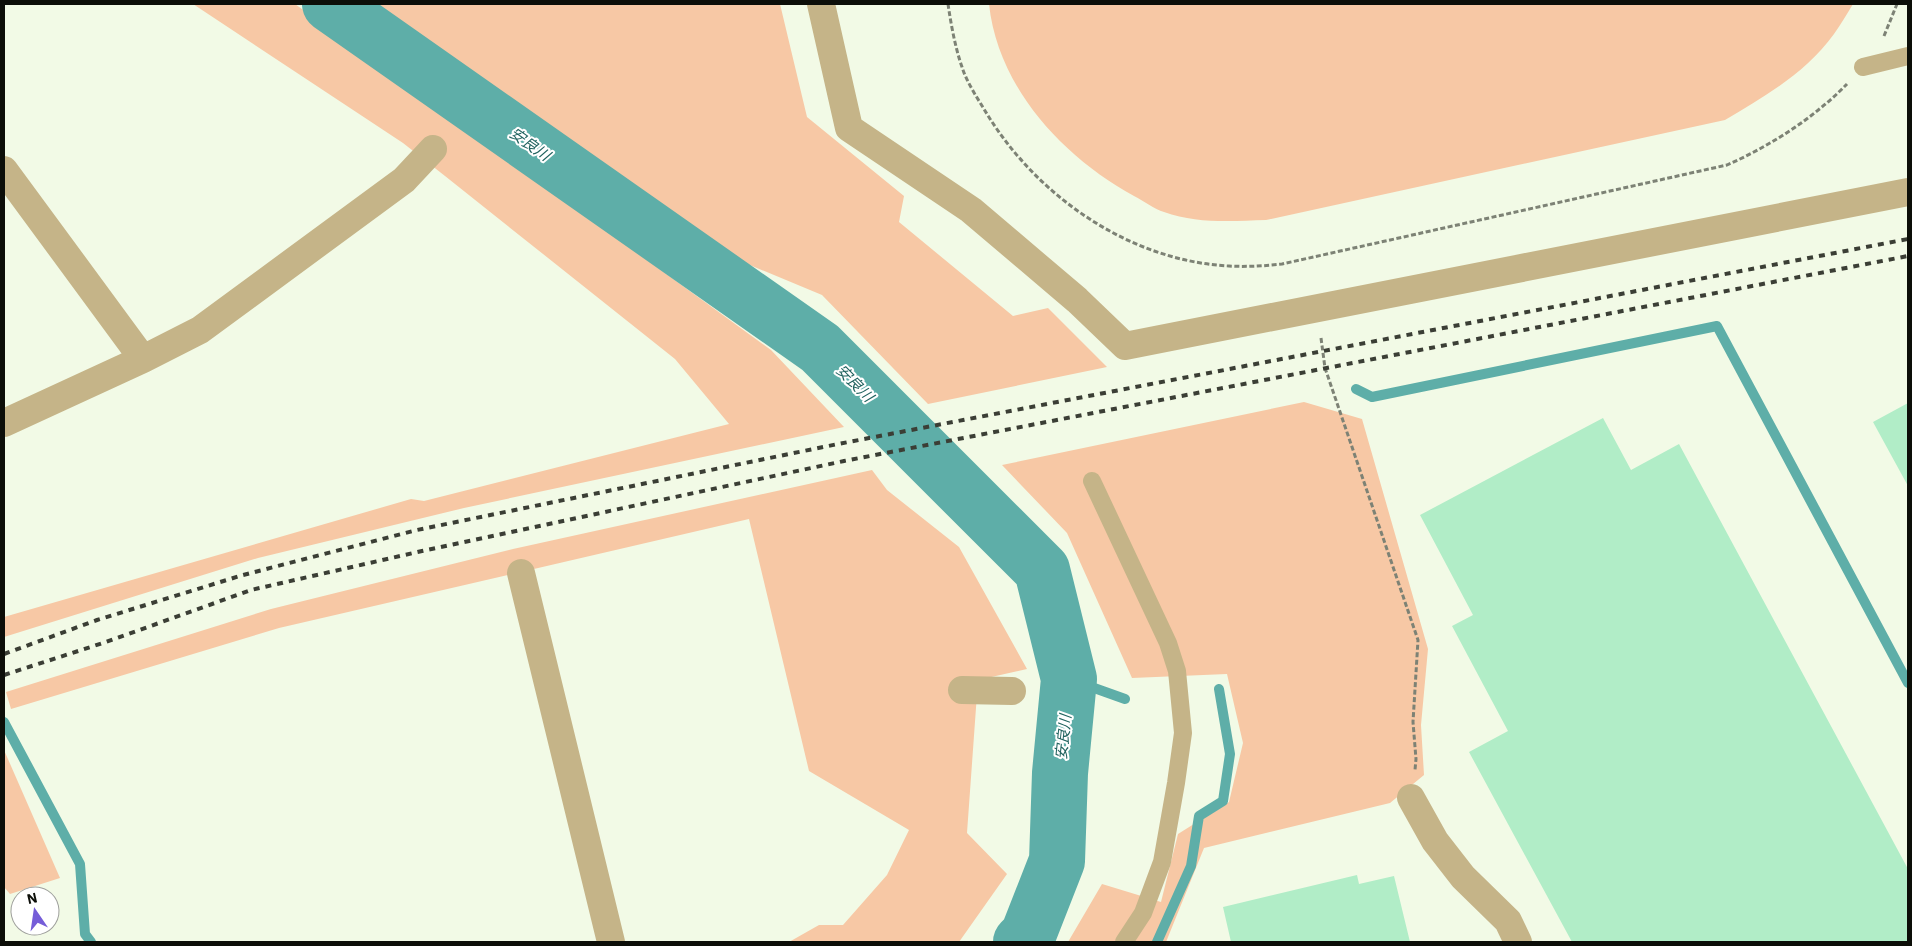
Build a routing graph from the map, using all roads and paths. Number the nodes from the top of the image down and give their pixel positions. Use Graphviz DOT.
graph roads {
  1 [pos="821,4"];
  2 [pos="948,4"];
  3 [pos="1897,4"];
  4 [pos="1908,56"];
  5 [pos="1863,67"];
  6 [pos="433,149"];
  7 [pos="4,170"];
  8 [pos="1908,192"];
  9 [pos="1316,308"];
  10 [pos="143,358"];
  11 [pos="4,423"];
  12 [pos="1092,481"];
  13 [pos="521,573"];
  14 [pos="962,690"];
  15 [pos="1012,691"];
  16 [pos="1411,798"];
  17 [pos="611,942"];
  18 [pos="1124,942"];
  19 [pos="1518,942"];
  1 -- 9 [label="street"];
  2 -- 5 [label="path"];
  3 -- 5 [label="path"];
  4 -- 5 [label="lane"];
  6 -- 10 [label="street"];
  7 -- 10 [label="street"];
  8 -- 9 [label="street"];
  9 -- 16 [label="path"];
  10 -- 11 [label="street"];
  12 -- 18 [label="lane"];
  13 -- 17 [label="street"];
  14 -- 15 [label="street"];
  16 -- 19 [label="street"];
}
